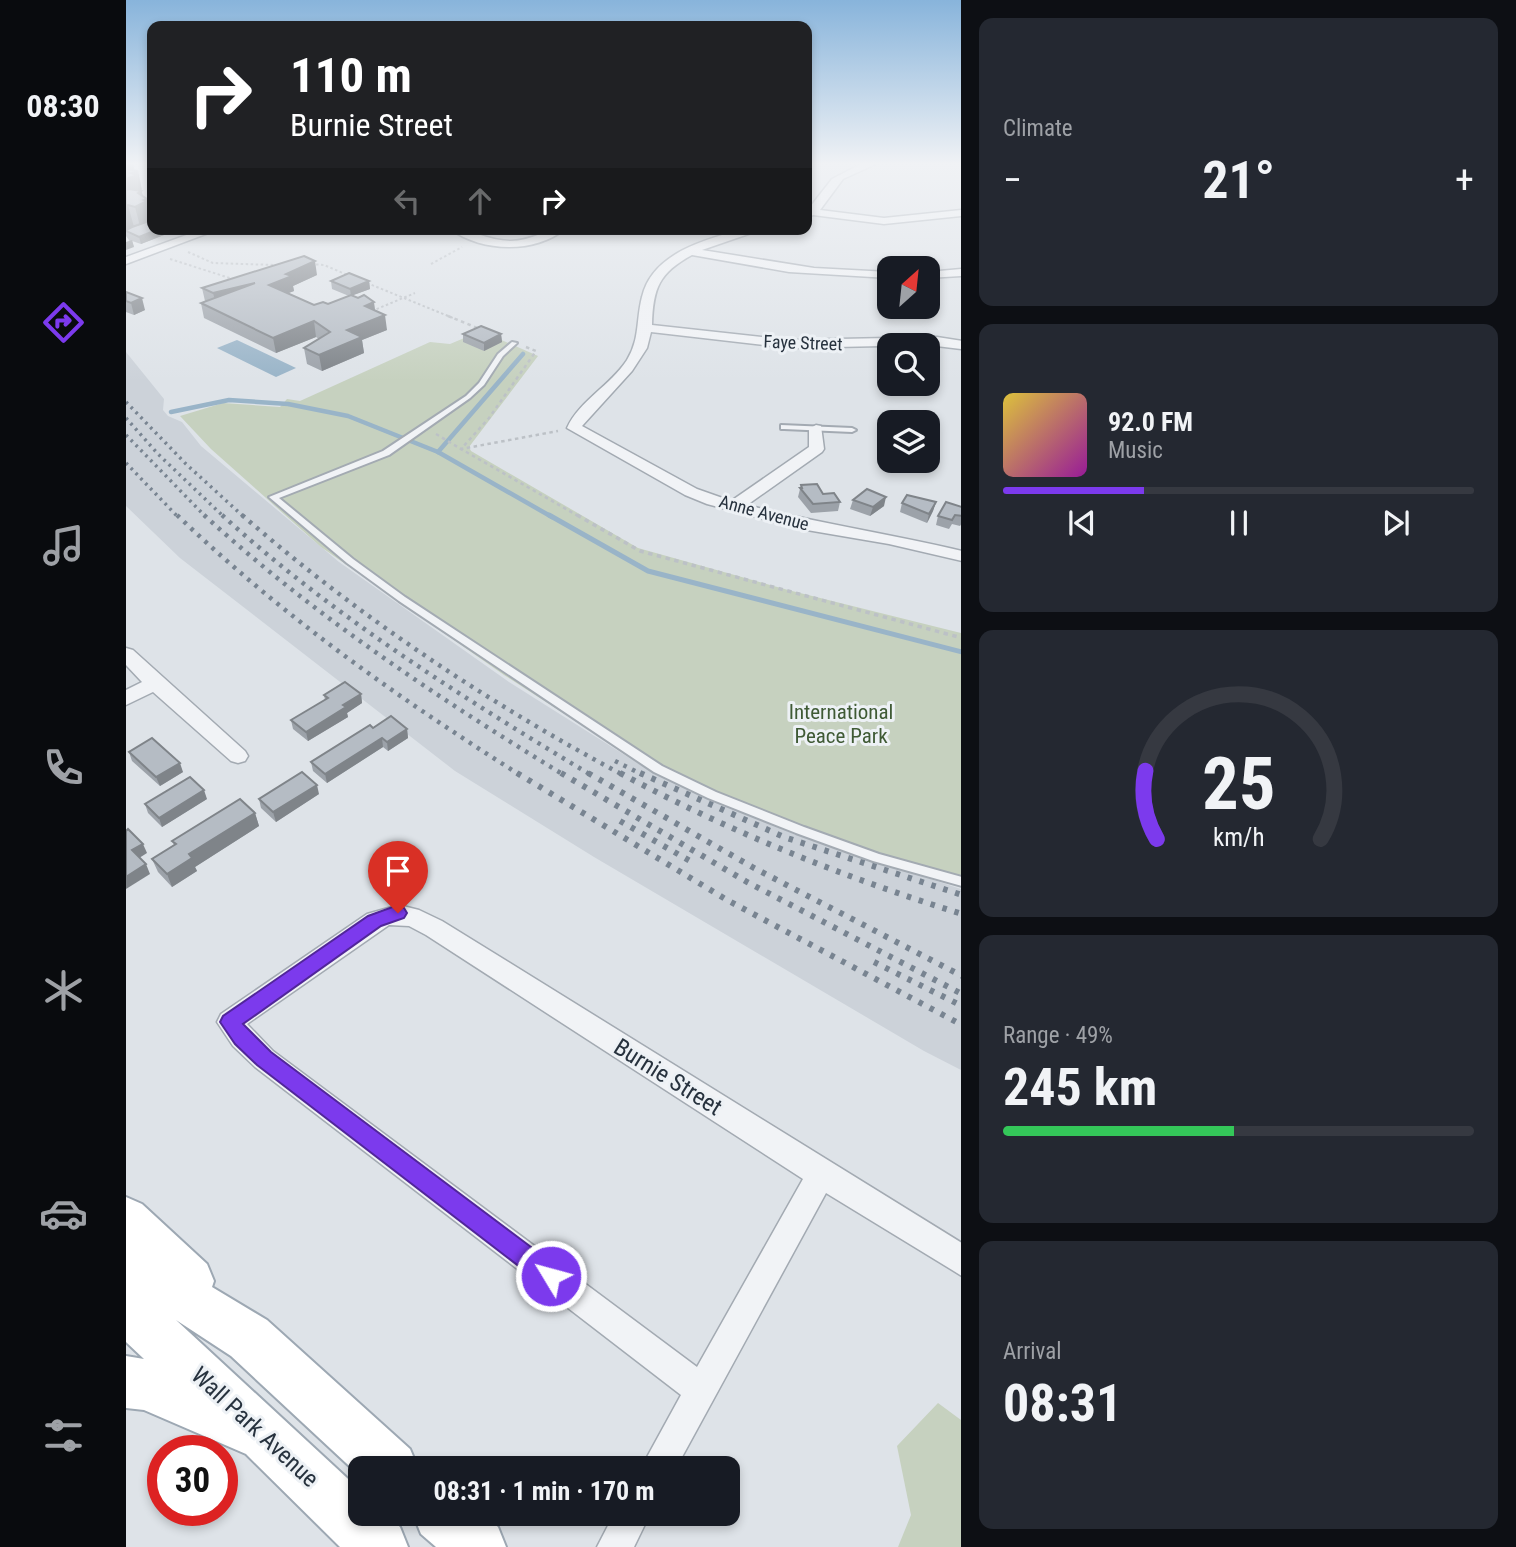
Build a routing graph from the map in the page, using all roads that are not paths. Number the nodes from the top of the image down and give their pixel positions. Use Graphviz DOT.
graph roads {
  1 [pos="194,236"];
  2 [pos="476,236"];
  3 [pos="543,236"];
  4 [pos="731,236"];
  5 [pos="691,251"];
  6 [pos="126,261"];
  7 [pos="961,272"];
  8 [pos="940,274"];
  9 [pos="877,275"];
  10 [pos="646,328"];
  11 [pos="514,343"];
  12 [pos="961,345"];
  13 [pos="784,427"];
  14 [pos="816,429"];
  15 [pos="852,430"];
  16 [pos="733,506"];
  17 [pos="961,556"];
  18 [pos="126,654"];
  19 [pos="155,683"];
  20 [pos="126,698"];
  21 [pos="239,755"];
  22 [pos="961,882"];
  23 [pos="821,1174"];
  24 [pos="126,1220"];
  25 [pos="126,1257"];
  26 [pos="961,1261"];
  27 [pos="126,1309"];
  28 [pos="249,1338"];
  29 [pos="126,1382"];
  30 [pos="701,1390"];
  31 [pos="269,1439"];
  32 [pos="378,1456"];
  33 [pos="665,1456"];
  34 [pos="454,1526"];
  35 [pos="626,1526"];
  36 [pos="380,1547"];
  37 [pos="478,1547"];
  38 [pos="615,1547"];
  1 -- 6 [label="street"];
  2 -- 3 [label="street"];
  4 -- 5 [label="street"];
  5 -- 9 [label="street"];
  5 -- 10 [label="street"];
  7 -- 8 [label="street"];
  10 -- 12 [label="street, Faye Street"];
  10 -- 16 [label="street, Anne Avenue"];
  11 -- 22 [label="lane"];
  13 -- 14 [label="lane"];
  14 -- 15 [label="lane"];
  14 -- 16 [label="street"];
  16 -- 17 [label="street, Anne Avenue"];
  18 -- 19 [label="street"];
  19 -- 20 [label="street"];
  19 -- 21 [label="street"];
  23 -- 26 [label="street, Burnie Street"];
  23 -- 30 [label="street"];
  23 -- 30 [label="street, Burnie Street"];
  24 -- 28 [label="main road"];
  25 -- 28 [label="main road"];
  27 -- 31 [label="main road, Wall Park Avenue"];
  28 -- 32 [label="main road"];
  29 -- 31 [label="main road"];
  30 -- 33 [label="street"];
  31 -- 36 [label="main road, Wall Park Avenue"];
  34 -- 37 [label="main road"];
  35 -- 38 [label="street"];
}
